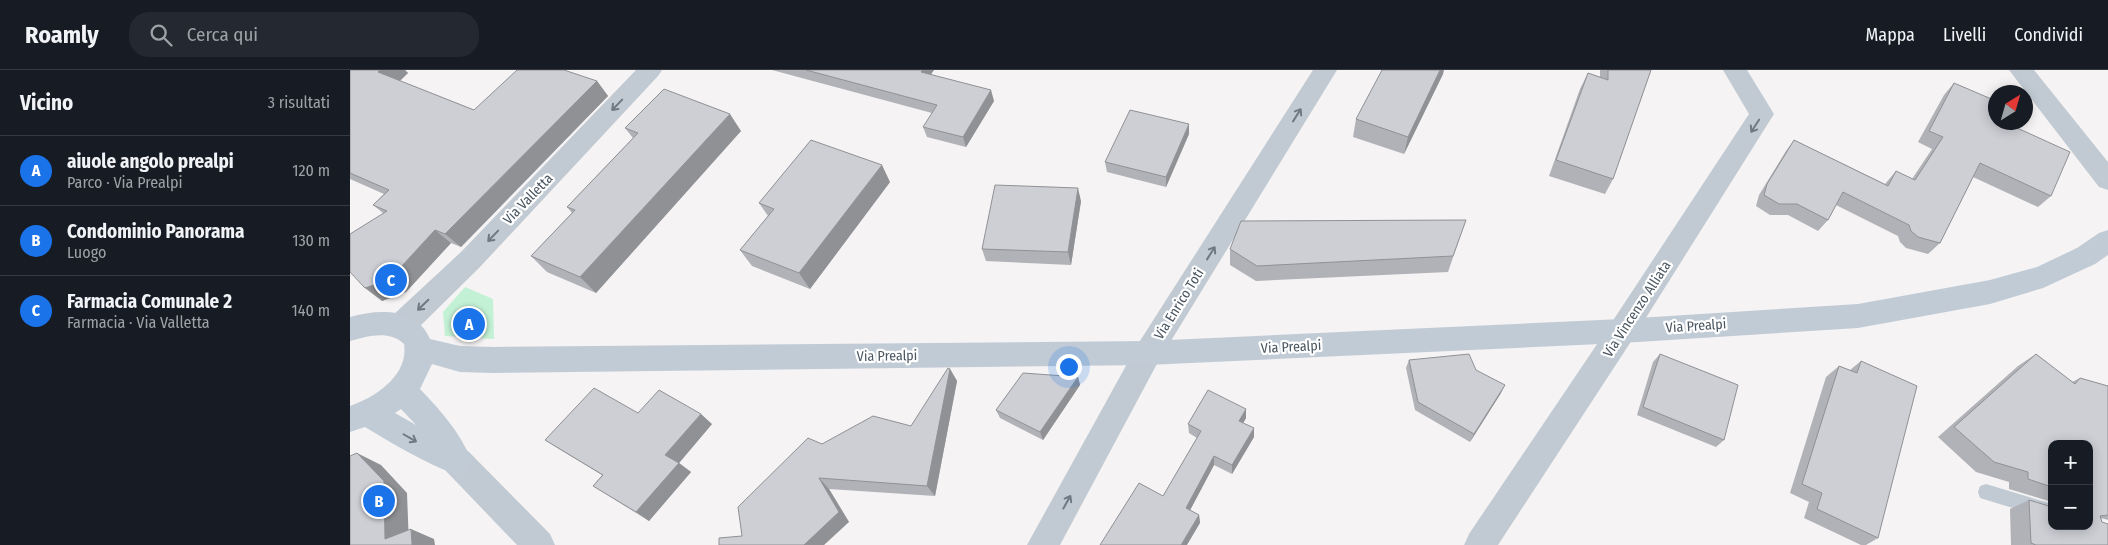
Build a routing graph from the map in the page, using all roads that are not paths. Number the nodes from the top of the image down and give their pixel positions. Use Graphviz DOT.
graph roads {
  1 [pos="650,70"];
  2 [pos="1325,70"];
  3 [pos="1736,70"];
  4 [pos="2021,70"];
  5 [pos="2108,180"];
  6 [pos="2108,241"];
  7 [pos="354,324"];
  8 [pos="402,325"];
  9 [pos="1622,331"];
  10 [pos="419,348"];
  11 [pos="1148,353"];
  12 [pos="460,359"];
  13 [pos="406,385"];
  14 [pos="359,416"];
  15 [pos="457,460"];
  16 [pos="1986,492"];
  17 [pos="2048,511"];
  18 [pos="540,545"];
  19 [pos="1043,545"];
  20 [pos="1480,545"];
  1 -- 8 [label="street, Via Valletta, one-way"];
  11 -- 2 [label="street, Via Enrico Toti, one-way"];
  3 -- 9 [label="street, Via Vincenzo Alliata, one-way"];
  4 -- 5 [label="street"];
  6 -- 9 [label="street, Via Prealpi"];
  7 -- 8 [label="street"];
  8 -- 10 [label="street"];
  9 -- 11 [label="street, Via Prealpi"];
  9 -- 20 [label="street, Via Vincenzo Alliata"];
  10 -- 12 [label="street, Via Prealpi"];
  10 -- 13 [label="street"];
  11 -- 12 [label="street, Via Prealpi"];
  19 -- 11 [label="street, Via Enrico Toti, one-way"];
  12 -- 13 [label="street, Via Prealpi"];
  13 -- 14 [label="street, Via Prealpi"];
  13 -- 15 [label="street"];
  14 -- 15 [label="street, one-way"];
  15 -- 18 [label="street"];
  16 -- 17 [label="lane"];
}
